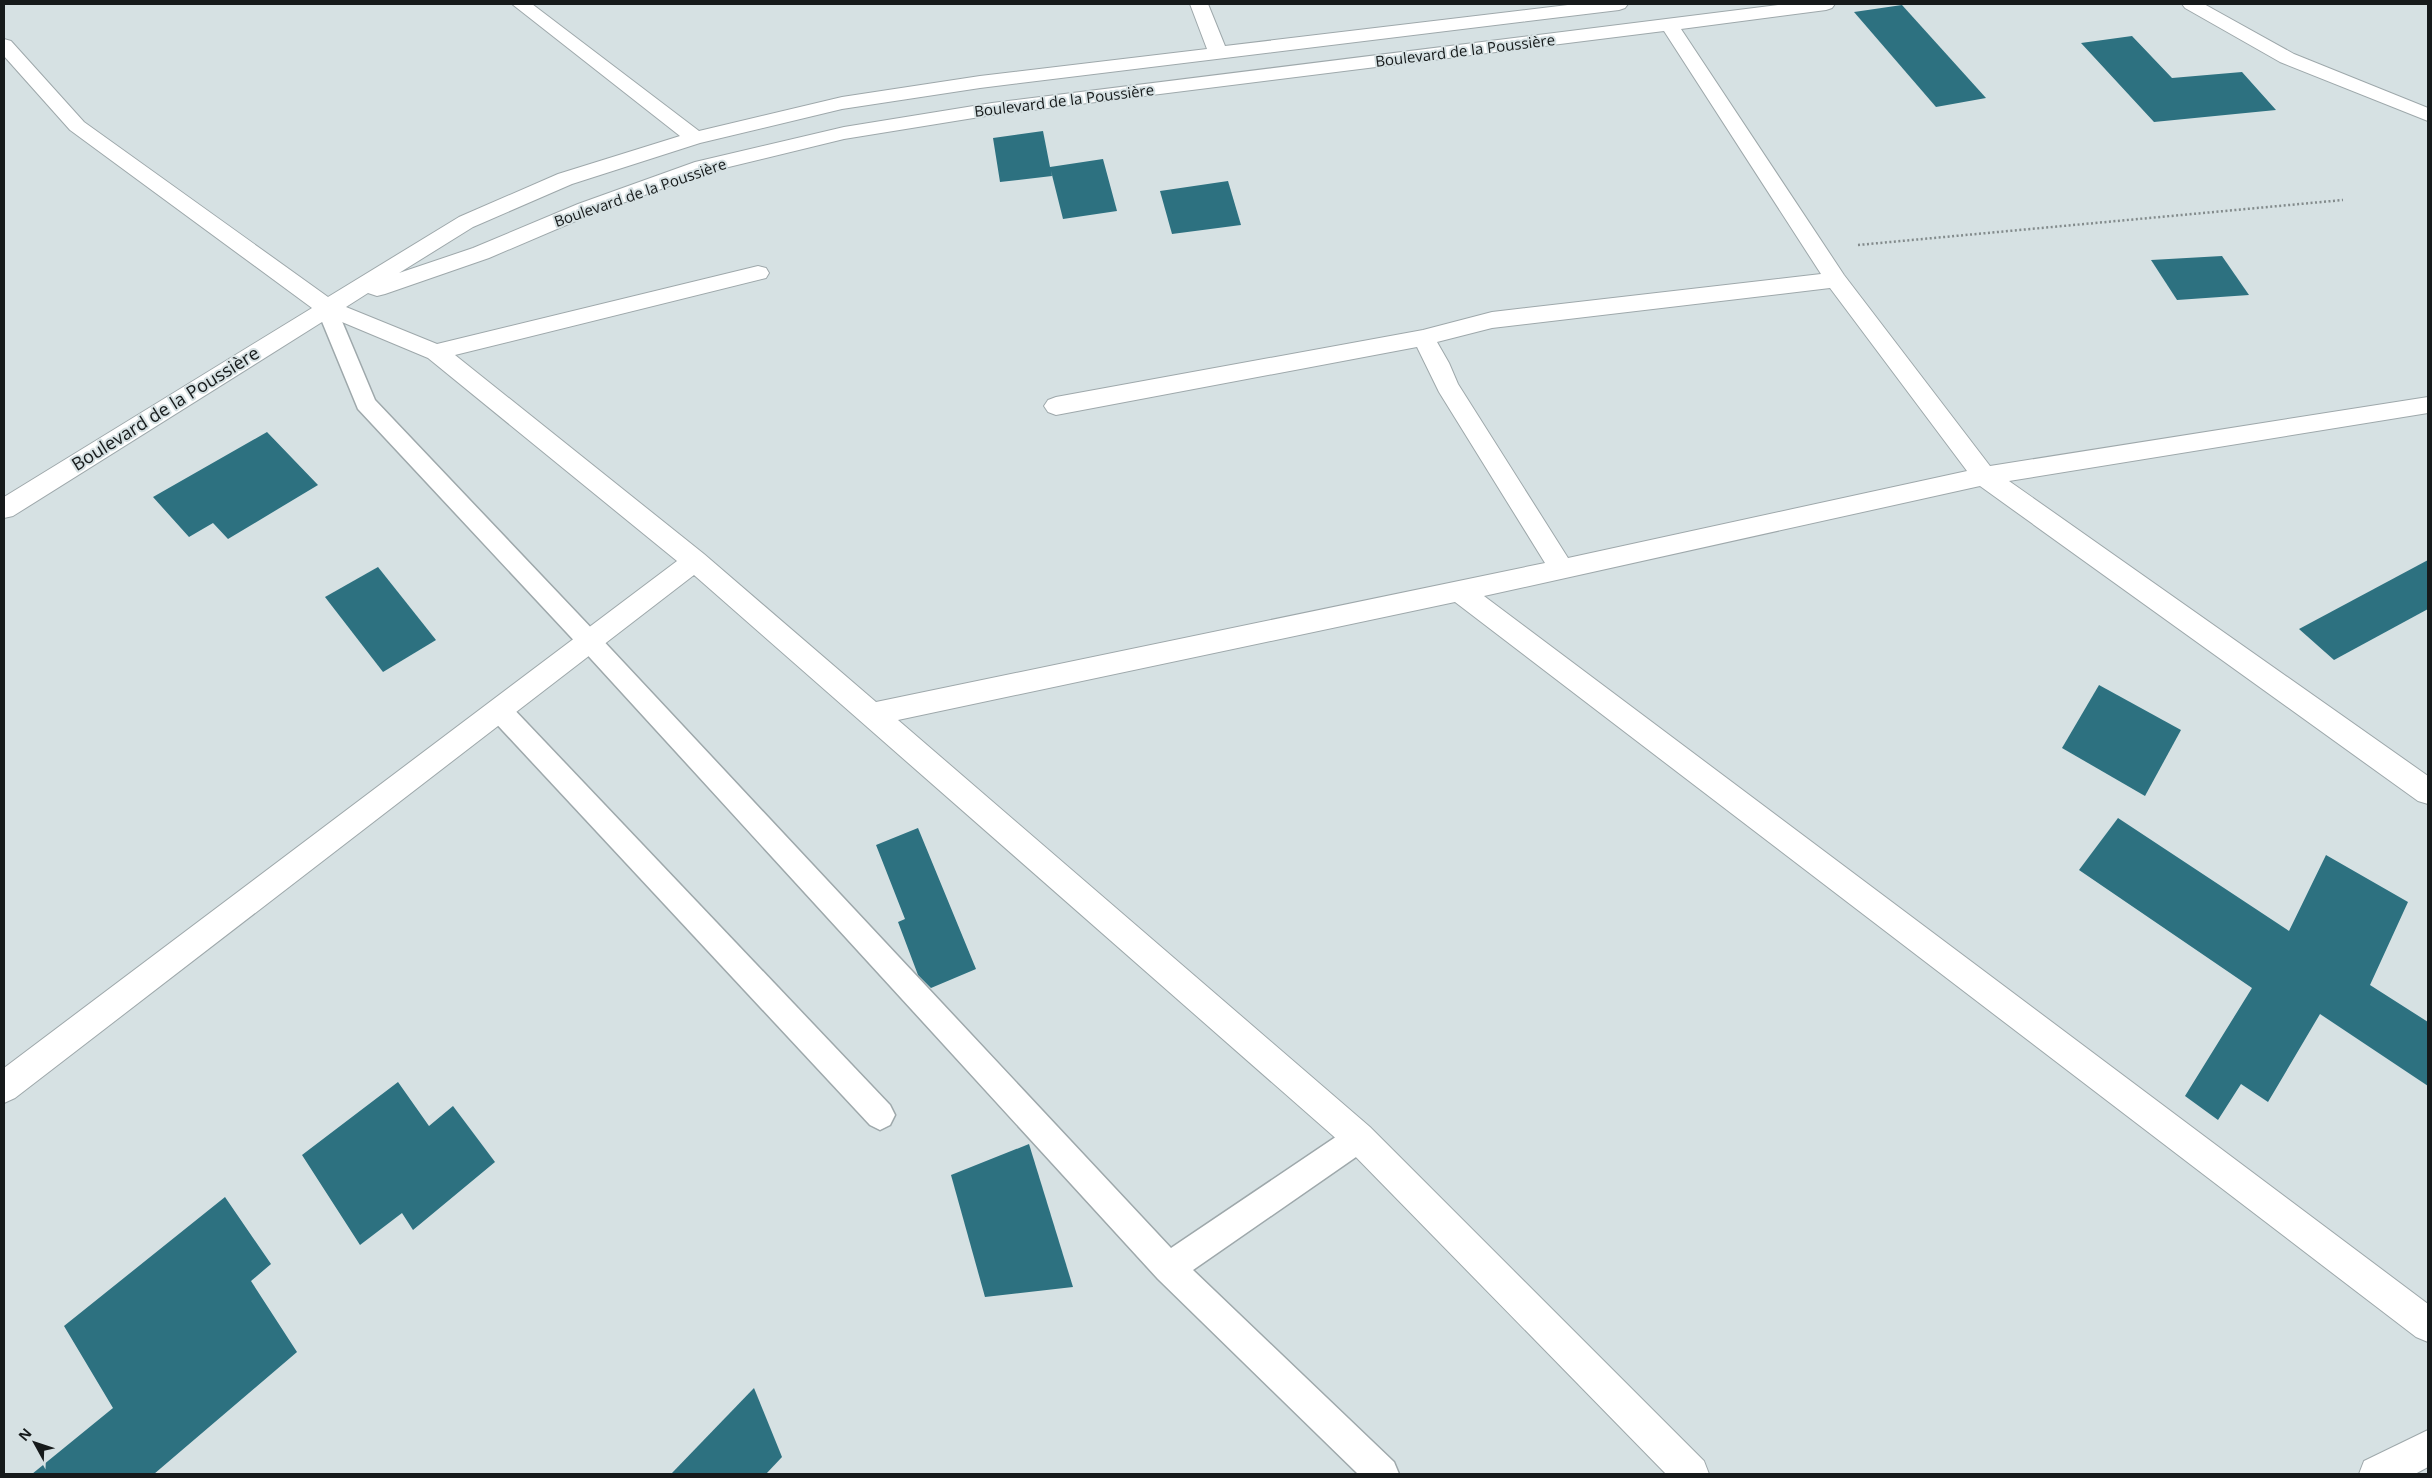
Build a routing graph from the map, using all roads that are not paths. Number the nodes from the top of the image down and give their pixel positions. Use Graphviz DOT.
graph roads {
  1 [pos="521,4"];
  2 [pos="1199,4"];
  3 [pos="1619,4"];
  4 [pos="1826,4"];
  5 [pos="2191,4"];
  6 [pos="1668,25"];
  7 [pos="4,45"];
  8 [pos="1218,52"];
  9 [pos="2428,114"];
  10 [pos="695,138"];
  11 [pos="758,273"];
  12 [pos="1836,280"];
  13 [pos="326,307"];
  14 [pos="1423,338"];
  15 [pos="436,352"];
  16 [pos="2428,404"];
  17 [pos="1056,406"];
  18 [pos="1984,476"];
  19 [pos="4,509"];
  20 [pos="695,561"];
  21 [pos="1562,569"];
  22 [pos="1459,591"];
  23 [pos="589,641"];
  24 [pos="499,710"];
  25 [pos="873,714"];
  26 [pos="2428,792"];
  27 [pos="4,1087"];
  28 [pos="880,1115"];
  29 [pos="1359,1138"];
  30 [pos="1169,1268"];
  31 [pos="2428,1325"];
  32 [pos="2428,1448"];
  33 [pos="1382,1474"];
  34 [pos="1691,1474"];
  35 [pos="2377,1474"];
  1 -- 10 [label="street"];
  2 -- 8 [label="street"];
  3 -- 8 [label="street, Boulevard de la Poussière"];
  4 -- 6 [label="street, Boulevard de la Poussière"];
  5 -- 9 [label="street"];
  6 -- 12 [label="street"];
  6 -- 13 [label="street, Boulevard de la Poussière"];
  7 -- 13 [label="street"];
  8 -- 10 [label="street, Boulevard de la Poussière"];
  10 -- 13 [label="street, Boulevard de la Poussière"];
  11 -- 15 [label="street"];
  12 -- 14 [label="street"];
  12 -- 18 [label="street"];
  13 -- 15 [label="street"];
  13 -- 19 [label="street, Boulevard de la Poussière"];
  13 -- 23 [label="lane"];
  14 -- 17 [label="street"];
  14 -- 21 [label="street"];
  15 -- 20 [label="street"];
  16 -- 18 [label="street"];
  18 -- 21 [label="street"];
  18 -- 26 [label="street"];
  20 -- 23 [label="street"];
  20 -- 25 [label="street"];
  21 -- 22 [label="street"];
  22 -- 25 [label="street"];
  22 -- 31 [label="street"];
  23 -- 24 [label="street"];
  23 -- 30 [label="lane"];
  24 -- 27 [label="street"];
  24 -- 28 [label="lane"];
  25 -- 29 [label="street"];
  29 -- 30 [label="lane"];
  29 -- 34 [label="street"];
  30 -- 33 [label="lane"];
  32 -- 35 [label="street"];
}
